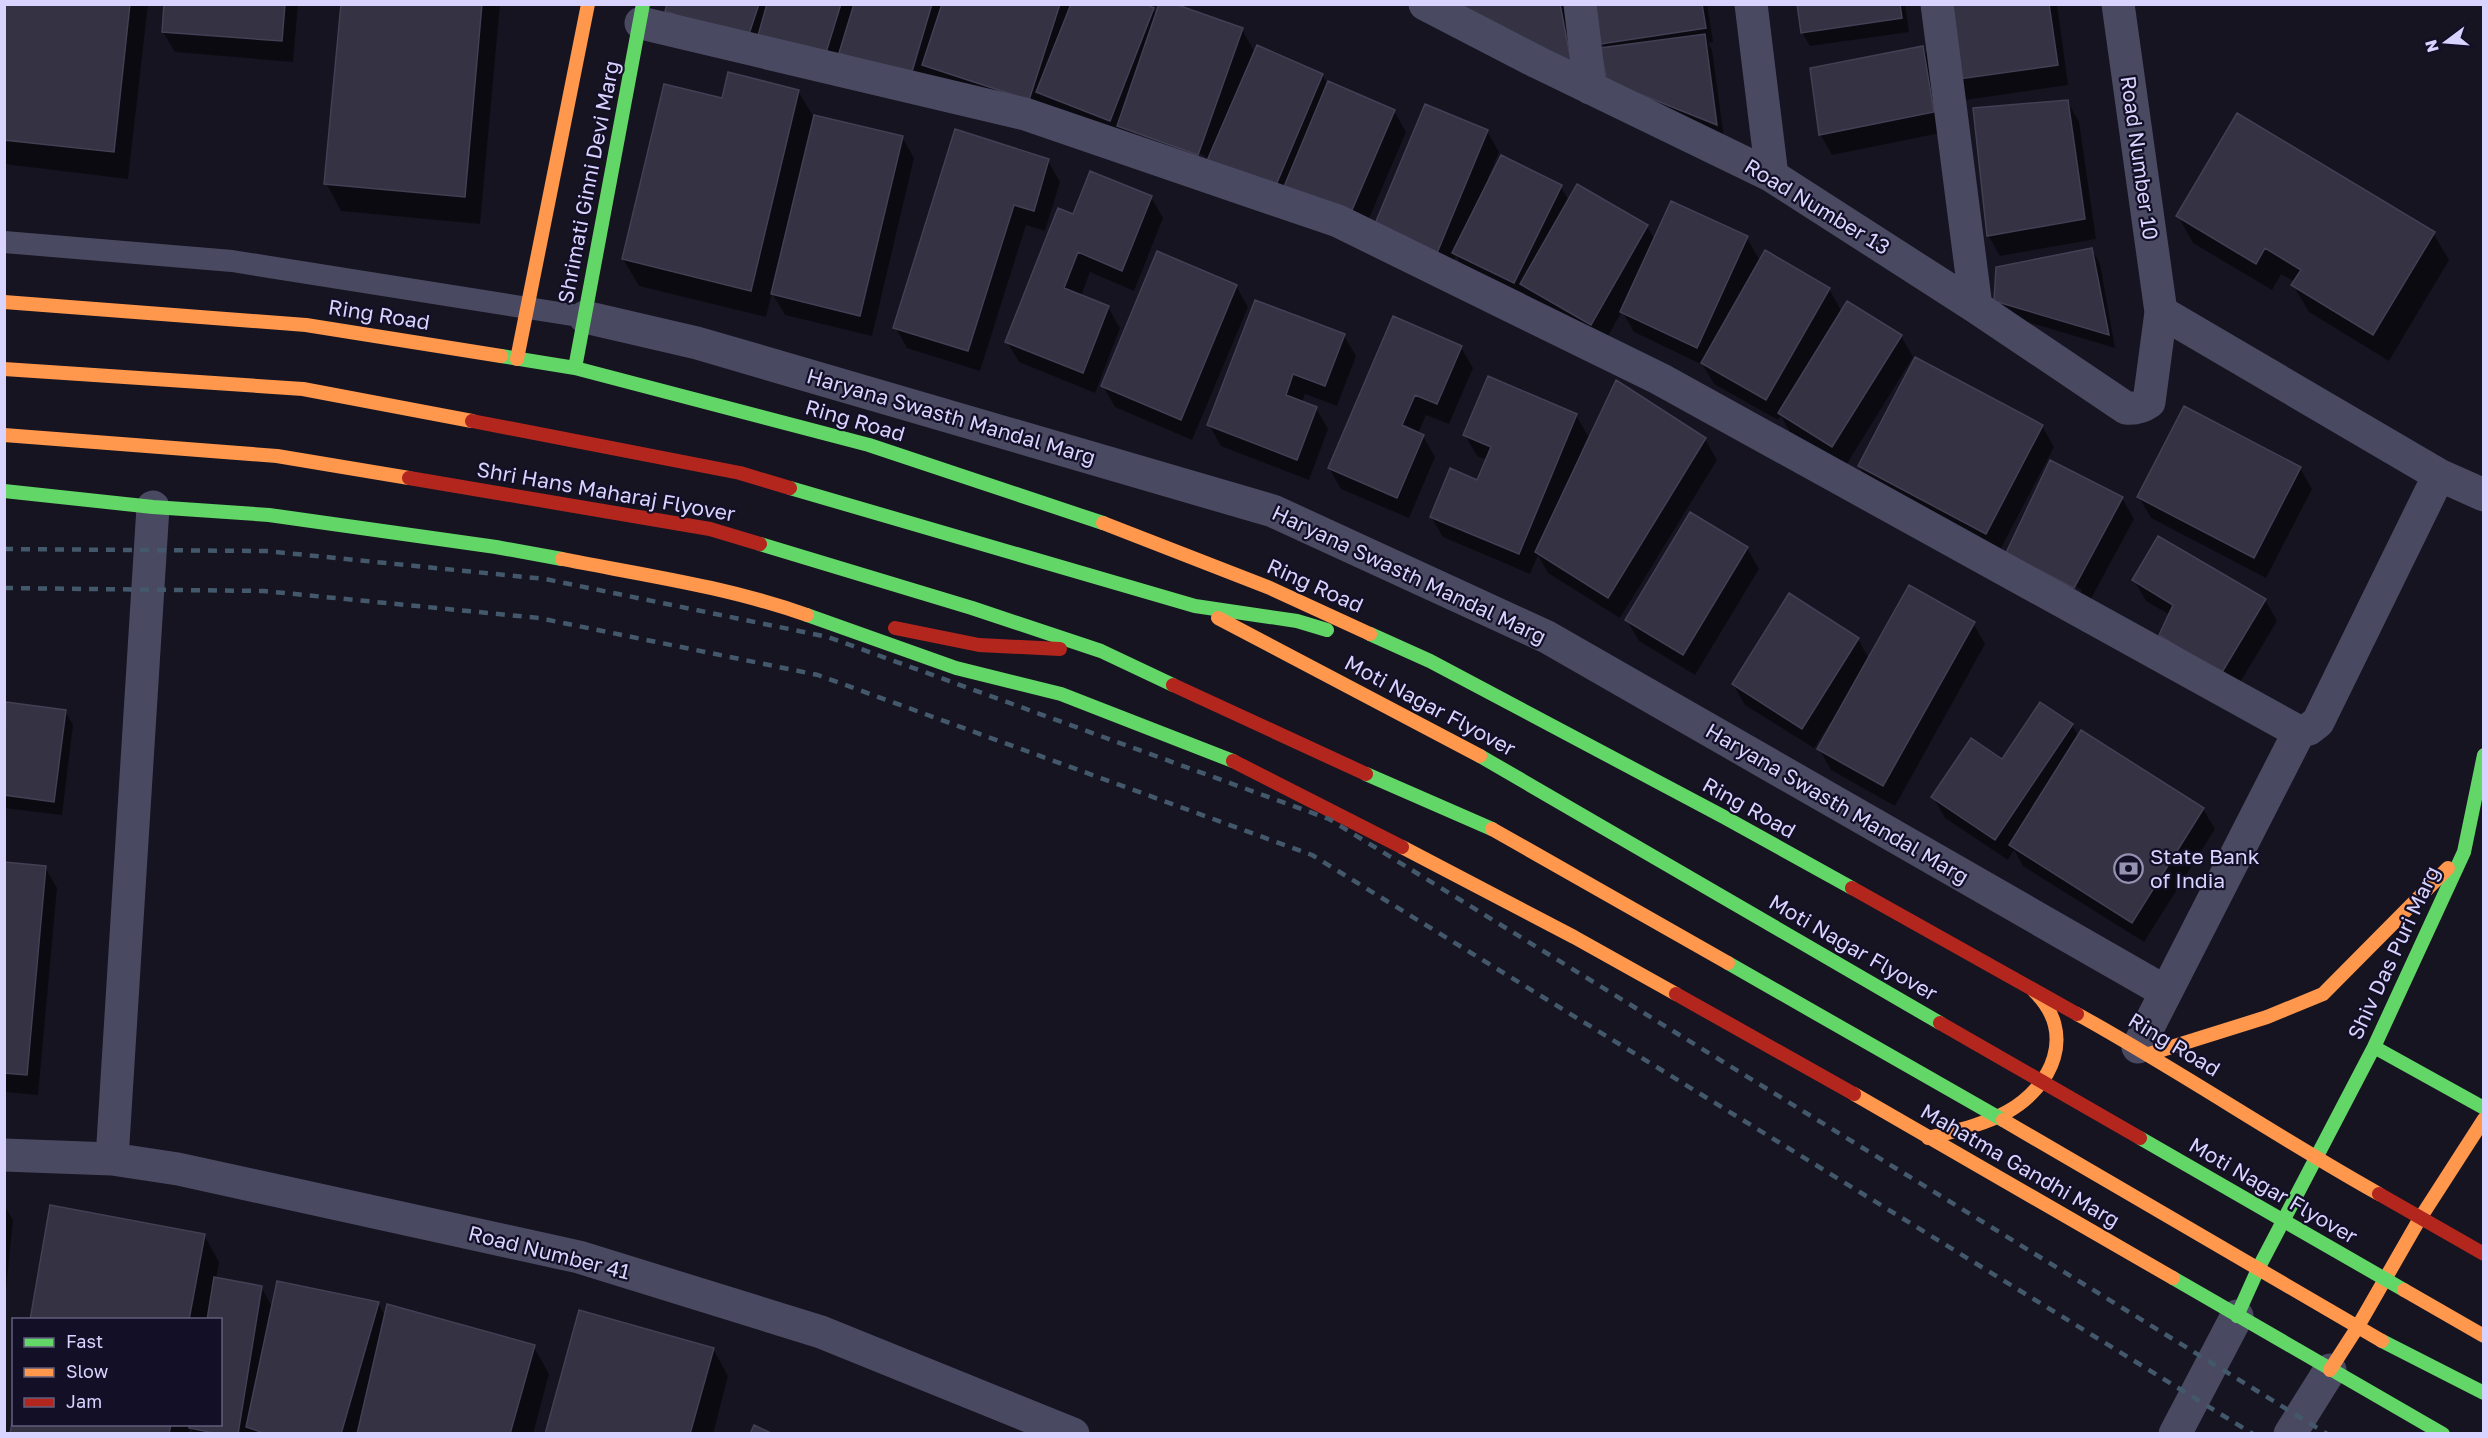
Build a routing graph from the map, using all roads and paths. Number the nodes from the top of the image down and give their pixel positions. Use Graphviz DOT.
graph roads {
  1 [pos="588,4"];
  2 [pos="1425,4"];
  3 [pos="1580,4"];
  4 [pos="1751,4"];
  5 [pos="1937,4"];
  6 [pos="2118,4"];
  7 [pos="642,14"];
  8 [pos="1590,88"];
  9 [pos="1772,176"];
  10 [pos="4,242"];
  11 [pos="4,302"];
  12 [pos="1976,307"];
  13 [pos="527,308"];
  14 [pos="2161,312"];
  15 [pos="585,317"];
  16 [pos="517,359"];
  17 [pos="575,368"];
  18 [pos="4,369"];
  19 [pos="2126,408"];
  20 [pos="4,435"];
  21 [pos="2439,475"];
  22 [pos="4,491"];
  23 [pos="2484,495"];
  24 [pos="153,507"];
  25 [pos="776,604"];
  26 [pos="1195,606"];
  27 [pos="1101,651"];
  28 [pos="1430,660"];
  29 [pos="2299,732"];
  30 [pos="2484,755"];
  31 [pos="2464,852"];
  32 [pos="2023,983"];
  33 [pos="2166,992"];
  34 [pos="2374,1047"];
  35 [pos="2144,1050"];
  36 [pos="2484,1108"];
  37 [pos="2484,1119"];
  38 [pos="1928,1138"];
  39 [pos="4,1155"];
  40 [pos="112,1159"];
  41 [pos="2316,1159"];
  42 [pos="2419,1220"];
  43 [pos="2484,1254"];
  44 [pos="2237,1316"];
  45 [pos="2484,1336"];
  46 [pos="2330,1370"];
  47 [pos="2484,1393"];
  48 [pos="1072,1434"];
  49 [pos="2175,1434"];
  50 [pos="2290,1434"];
  51 [pos="2443,1434"];
  1 -- 13 [label="main road, Shrimati Ginni Devi Marg"];
  2 -- 8 [label="street, Road Number 13"];
  3 -- 8 [label="street"];
  4 -- 9 [label="street"];
  5 -- 12 [label="street"];
  6 -- 14 [label="street, Road Number 10"];
  7 -- 15 [label="main road, Shrimati Ginni Devi Marg"];
  7 -- 29 [label="street"];
  8 -- 9 [label="street, Road Number 13"];
  9 -- 12 [label="street, Road Number 13"];
  10 -- 13 [label="lane"];
  11 -- 16 [label="main road, Ring Road"];
  12 -- 19 [label="street, Road Number 13"];
  13 -- 15 [label="lane"];
  13 -- 16 [label="main road, Shrimati Ginni Devi Marg"];
  14 -- 19 [label="street, Road Number 10"];
  14 -- 21 [label="street"];
  15 -- 17 [label="main road, Shrimati Ginni Devi Marg"];
  15 -- 33 [label="street, Haryana Swasth Mandal Marg"];
  16 -- 17 [label="main road, Ring Road"];
  17 -- 28 [label="main road, Ring Road"];
  18 -- 26 [label="main road, Shri Hans Maharaj Flyover"];
  20 -- 27 [label="main road, Shri Hans Maharaj Flyover"];
  21 -- 23 [label="street"];
  21 -- 29 [label="street"];
  22 -- 24 [label="main road"];
  24 -- 25 [label="main road"];
  24 -- 40 [label="street"];
  25 -- 27 [label="main road"];
  25 -- 38 [label="main road, Mahatma Gandhi Marg"];
  26 -- 28 [label="main road"];
  26 -- 45 [label="main road, Moti Nagar Flyover, bridge"];
  27 -- 47 [label="main road, Shri Hans Maharaj Flyover, bridge"];
  28 -- 32 [label="main road, Ring Road"];
  29 -- 33 [label="street"];
  30 -- 31 [label="main road, Shiv Das Puri Marg"];
  31 -- 34 [label="main road, Shiv Das Puri Marg"];
  31 -- 35 [label="main road"];
  32 -- 35 [label="main road, Ring Road"];
  32 -- 38 [label="main road"];
  33 -- 35 [label="street"];
  34 -- 36 [label="main road"];
  34 -- 41 [label="main road, Shiv Das Puri Marg"];
  35 -- 41 [label="main road, Ring Road"];
  37 -- 42 [label="main road"];
  38 -- 44 [label="main road, Mahatma Gandhi Marg"];
  39 -- 40 [label="street, Road Number 41"];
  40 -- 48 [label="street, Road Number 41"];
  41 -- 42 [label="main road, Ring Road"];
  41 -- 44 [label="main road, Shiv Das Puri Marg"];
  42 -- 43 [label="main road, Ring Road"];
  42 -- 46 [label="main road"];
  44 -- 46 [label="main road, Mahatma Gandhi Marg"];
  44 -- 49 [label="street"];
  46 -- 50 [label="street"];
  46 -- 51 [label="main road, Mahatma Gandhi Marg"];
}
